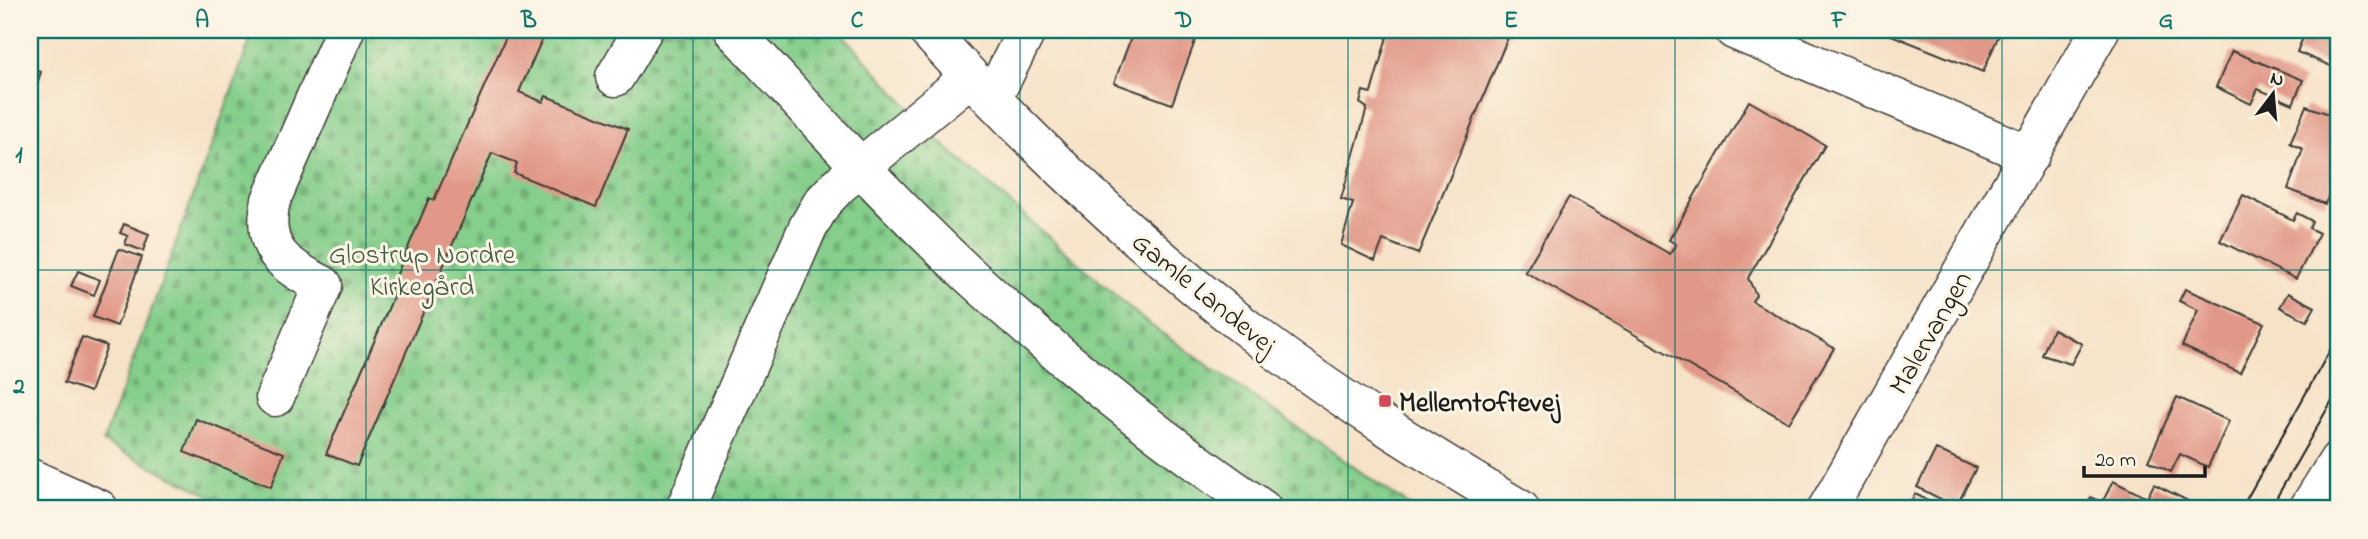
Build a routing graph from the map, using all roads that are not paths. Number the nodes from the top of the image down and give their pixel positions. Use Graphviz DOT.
graph roads {
  1 [pos="345,30"];
  2 [pos="643,30"];
  3 [pos="733,30"];
  4 [pos="927,30"];
  5 [pos="1027,30"];
  6 [pos="1734,30"];
  7 [pos="2101,30"];
  8 [pos="615,77"];
  9 [pos="981,88"];
  10 [pos="2030,155"];
  11 [pos="861,167"];
  12 [pos="275,397"];
  13 [pos="2338,461"];
  14 [pos="30,478"];
  15 [pos="99,509"];
  16 [pos="685,509"];
  17 [pos="1262,509"];
  18 [pos="1520,509"];
  19 [pos="1827,509"];
  20 [pos="2308,509"];
  1 -- 12 [label="street"];
  2 -- 8 [label="street"];
  3 -- 11 [label="street"];
  4 -- 9 [label="street, Gamle Landevej"];
  5 -- 9 [label="street"];
  6 -- 10 [label="street"];
  7 -- 10 [label="street, Malervangen"];
  9 -- 11 [label="street"];
  9 -- 18 [label="street, Gamle Landevej"];
  10 -- 19 [label="street, Malervangen"];
  11 -- 16 [label="street"];
  11 -- 17 [label="street"];
  13 -- 20 [label="street"];
  14 -- 15 [label="street"];
}
